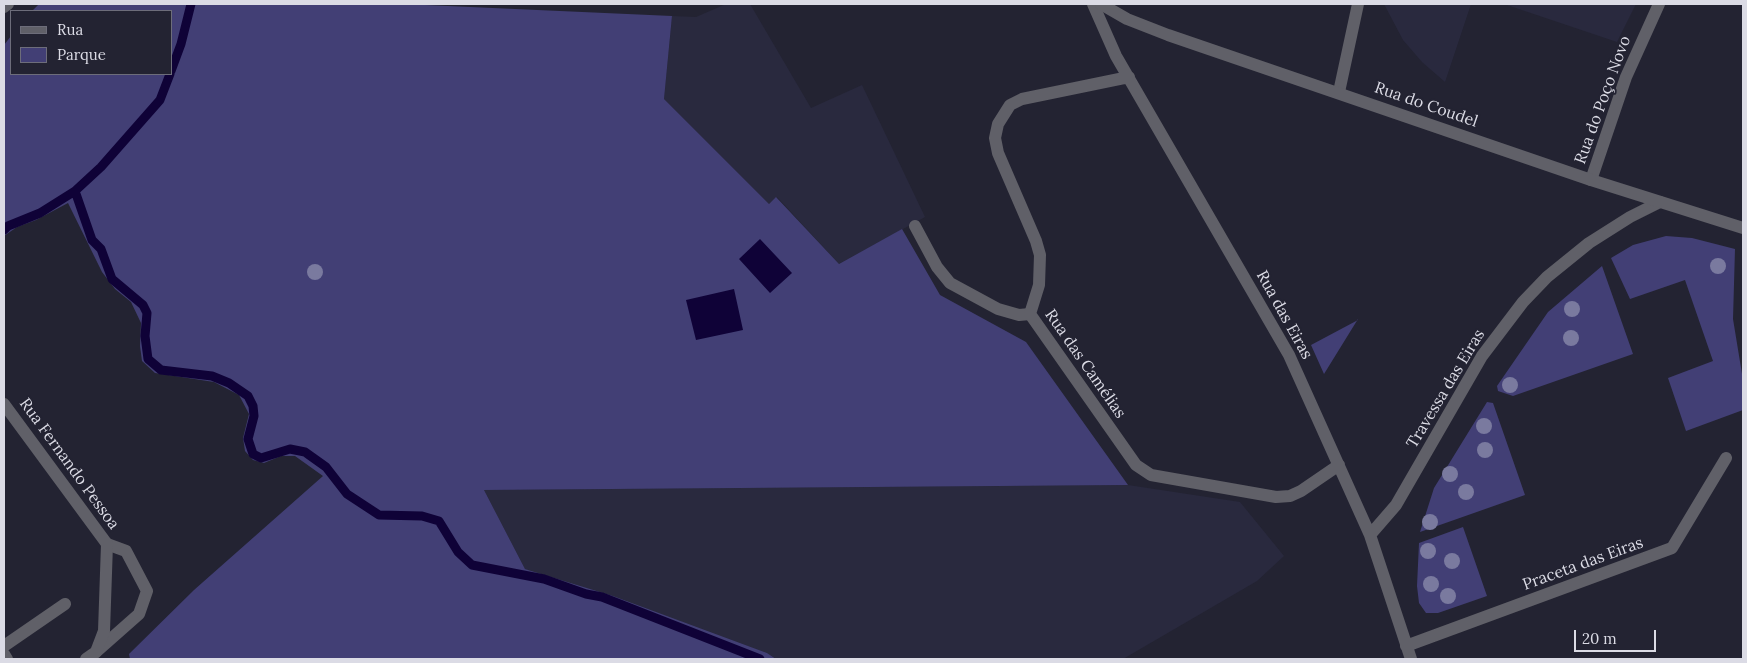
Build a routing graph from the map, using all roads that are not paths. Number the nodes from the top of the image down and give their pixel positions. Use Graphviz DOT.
graph roads {
  1 [pos="8,4"];
  2 [pos="1093,4"];
  3 [pos="1102,4"];
  4 [pos="1358,4"];
  5 [pos="1659,4"];
  6 [pos="4,7"];
  7 [pos="1129,77"];
  8 [pos="1339,92"];
  9 [pos="1591,180"];
  10 [pos="1660,202"];
  11 [pos="915,226"];
  12 [pos="1743,228"];
  13 [pos="1030,314"];
  14 [pos="4,404"];
  15 [pos="1726,458"];
  16 [pos="1339,466"];
  17 [pos="1370,535"];
  18 [pos="107,544"];
  19 [pos="65,604"];
  20 [pos="4,646"];
  21 [pos="1406,646"];
  22 [pos="4,654"];
  23 [pos="93,657"];
  24 [pos="7,659"];
  25 [pos="1411,659"];
  1 -- 6 [label="street"];
  2 -- 7 [label="street, Rua das Eiras"];
  3 -- 8 [label="street, Rua do Coudel"];
  4 -- 8 [label="street"];
  5 -- 9 [label="street, Rua do Poço Novo"];
  7 -- 13 [label="street, Rua das Camélias"];
  7 -- 16 [label="street, Rua das Eiras"];
  8 -- 9 [label="street, Rua do Coudel"];
  9 -- 10 [label="street, Rua do Coudel"];
  10 -- 12 [label="street, Rua do Coudel"];
  10 -- 17 [label="street, Travessa das Eiras"];
  11 -- 13 [label="street"];
  13 -- 16 [label="street, Rua das Camélias"];
  14 -- 18 [label="street, Rua Fernando Pessoa"];
  15 -- 21 [label="street, Praceta das Eiras"];
  16 -- 17 [label="street, Rua das Eiras"];
  17 -- 21 [label="street, Rua das Eiras"];
  18 -- 23 [label="street"];
  18 -- 23 [label="street"];
  19 -- 20 [label="street"];
  21 -- 25 [label="street, Rua das Eiras"];
  22 -- 24 [label="street"];
}
